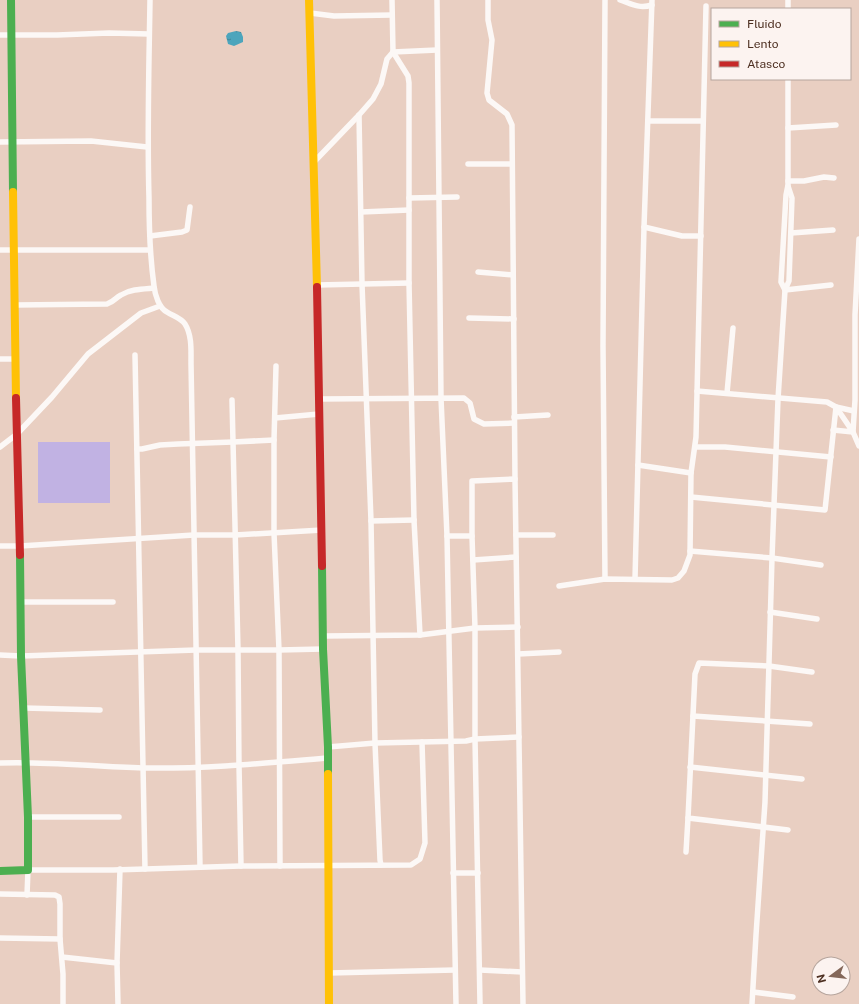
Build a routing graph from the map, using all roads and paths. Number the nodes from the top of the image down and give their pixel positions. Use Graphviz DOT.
graph roads {
  1 [pos="11,0"];
  2 [pos="150,0"];
  3 [pos="310,0"];
  4 [pos="392,0"];
  5 [pos="437,0"];
  6 [pos="488,0"];
  7 [pos="605,0"];
  8 [pos="620,0"];
  9 [pos="652,3"];
  10 [pos="706,6"];
  11 [pos="310,14"];
  12 [pos="392,15"];
  13 [pos="150,34"];
  14 [pos="0,35"];
  15 [pos="11,35"];
  16 [pos="437,50"];
  17 [pos="393,52"];
  18 [pos="788,80"];
  19 [pos="359,115"];
  20 [pos="648,121"];
  21 [pos="703,121"];
  22 [pos="836,125"];
  23 [pos="788,128"];
  24 [pos="12,141"];
  25 [pos="0,142"];
  26 [pos="147,147"];
  27 [pos="313,163"];
  28 [pos="468,164"];
  29 [pos="512,164"];
  30 [pos="834,178"];
  31 [pos="788,183"];
  32 [pos="439,197"];
  33 [pos="457,197"];
  34 [pos="409,198"];
  35 [pos="190,207"];
  36 [pos="409,210"];
  37 [pos="361,212"];
  38 [pos="644,227"];
  39 [pos="833,230"];
  40 [pos="791,233"];
  41 [pos="150,236"];
  42 [pos="701,236"];
  43 [pos="859,239"];
  44 [pos="0,250"];
  45 [pos="14,250"];
  46 [pos="150,250"];
  47 [pos="478,272"];
  48 [pos="513,275"];
  49 [pos="409,283"];
  50 [pos="362,284"];
  51 [pos="317,285"];
  52 [pos="831,285"];
  53 [pos="154,288"];
  54 [pos="785,290"];
  55 [pos="15,305"];
  56 [pos="160,306"];
  57 [pos="469,318"];
  58 [pos="514,319"];
  59 [pos="733,328"];
  60 [pos="135,355"];
  61 [pos="0,359"];
  62 [pos="16,359"];
  63 [pos="276,366"];
  64 [pos="697,391"];
  65 [pos="728,393"];
  66 [pos="319,398"];
  67 [pos="366,398"];
  68 [pos="412,398"];
  69 [pos="441,398"];
  70 [pos="778,399"];
  71 [pos="232,400"];
  72 [pos="836,407"];
  73 [pos="854,411"];
  74 [pos="319,414"];
  75 [pos="548,415"];
  76 [pos="275,418"];
  77 [pos="514,420"];
  78 [pos="833,430"];
  79 [pos="853,432"];
  80 [pos="17,434"];
  81 [pos="274,440"];
  82 [pos="233,442"];
  83 [pos="192,443"];
  84 [pos="859,446"];
  85 [pos="0,447"];
  86 [pos="695,447"];
  87 [pos="137,449"];
  88 [pos="776,451"];
  89 [pos="831,457"];
  90 [pos="638,465"];
  91 [pos="691,474"];
  92 [pos="515,479"];
  93 [pos="691,497"];
  94 [pos="774,505"];
  95 [pos="371,520"];
  96 [pos="414,520"];
  97 [pos="322,530"];
  98 [pos="274,533"];
  99 [pos="194,535"];
  100 [pos="236,535"];
  101 [pos="516,535"];
  102 [pos="554,535"];
  103 [pos="447,536"];
  104 [pos="472,536"];
  105 [pos="139,538"];
  106 [pos="0,546"];
  107 [pos="20,546"];
  108 [pos="690,551"];
  109 [pos="516,557"];
  110 [pos="772,558"];
  111 [pos="473,560"];
  112 [pos="821,565"];
  113 [pos="605,579"];
  114 [pos="635,579"];
  115 [pos="559,586"];
  116 [pos="20,602"];
  117 [pos="113,602"];
  118 [pos="770,612"];
  119 [pos="817,619"];
  120 [pos="475,628"];
  121 [pos="518,628"];
  122 [pos="449,631"];
  123 [pos="420,635"];
  124 [pos="324,636"];
  125 [pos="373,636"];
  126 [pos="323,649"];
  127 [pos="196,650"];
  128 [pos="238,650"];
  129 [pos="279,650"];
  130 [pos="141,652"];
  131 [pos="559,652"];
  132 [pos="518,654"];
  133 [pos="0,655"];
  134 [pos="21,656"];
  135 [pos="769,666"];
  136 [pos="812,672"];
  137 [pos="24,708"];
  138 [pos="100,710"];
  139 [pos="693,716"];
  140 [pos="768,720"];
  141 [pos="810,724"];
  142 [pos="519,737"];
  143 [pos="476,739"];
  144 [pos="451,741"];
  145 [pos="422,742"];
  146 [pos="375,743"];
  147 [pos="328,747"];
  148 [pos="328,758"];
  149 [pos="26,762"];
  150 [pos="279,762"];
  151 [pos="0,763"];
  152 [pos="239,765"];
  153 [pos="198,767"];
  154 [pos="690,767"];
  155 [pos="143,768"];
  156 [pos="766,775"];
  157 [pos="802,779"];
  158 [pos="28,817"];
  159 [pos="119,817"];
  160 [pos="688,818"];
  161 [pos="764,827"];
  162 [pos="788,830"];
  163 [pos="686,852"];
  164 [pos="381,865"];
  165 [pos="241,866"];
  166 [pos="280,866"];
  167 [pos="328,866"];
  168 [pos="200,867"];
  169 [pos="120,869"];
  170 [pos="145,869"];
  171 [pos="28,870"];
  172 [pos="0,871"];
  173 [pos="453,873"];
  174 [pos="478,873"];
  175 [pos="0,894"];
  176 [pos="27,895"];
  177 [pos="0,938"];
  178 [pos="60,939"];
  179 [pos="62,957"];
  180 [pos="117,963"];
  181 [pos="455,970"];
  182 [pos="480,970"];
  183 [pos="522,972"];
  184 [pos="329,973"];
  185 [pos="753,992"];
  186 [pos="793,997"];
  187 [pos="63,1004"];
  188 [pos="118,1004"];
  189 [pos="329,1004"];
  190 [pos="456,1004"];
  191 [pos="480,1004"];
  192 [pos="523,1004"];
  193 [pos="752,1004"];
  1 -- 15 [label="street"];
  2 -- 13 [label="street"];
  3 -- 11 [label="street"];
  4 -- 12 [label="street"];
  5 -- 16 [label="street"];
  6 -- 29 [label="street"];
  7 -- 113 [label="street"];
  8 -- 9 [label="street"];
  9 -- 20 [label="street"];
  10 -- 21 [label="street"];
  11 -- 12 [label="street"];
  11 -- 27 [label="street"];
  12 -- 17 [label="street"];
  13 -- 15 [label="street"];
  13 -- 26 [label="street"];
  14 -- 15 [label="street"];
  15 -- 24 [label="street"];
  16 -- 17 [label="street"];
  16 -- 32 [label="street"];
  17 -- 19 [label="street"];
  17 -- 34 [label="street"];
  18 -- 23 [label="street"];
  19 -- 27 [label="street"];
  19 -- 37 [label="street"];
  20 -- 21 [label="street"];
  20 -- 38 [label="street"];
  21 -- 42 [label="street"];
  22 -- 23 [label="street"];
  23 -- 31 [label="street"];
  24 -- 25 [label="street"];
  24 -- 26 [label="street"];
  24 -- 45 [label="street"];
  26 -- 41 [label="street"];
  27 -- 51 [label="street"];
  28 -- 29 [label="street"];
  29 -- 48 [label="street"];
  30 -- 31 [label="street"];
  31 -- 40 [label="street"];
  31 -- 54 [label="street"];
  32 -- 33 [label="street"];
  32 -- 34 [label="street"];
  32 -- 69 [label="street"];
  34 -- 36 [label="street"];
  35 -- 41 [label="street"];
  36 -- 37 [label="street"];
  36 -- 49 [label="street"];
  37 -- 50 [label="street"];
  38 -- 42 [label="street"];
  38 -- 90 [label="street"];
  39 -- 40 [label="street"];
  40 -- 54 [label="street"];
  41 -- 46 [label="street"];
  42 -- 64 [label="street"];
  43 -- 73 [label="street"];
  44 -- 45 [label="street"];
  45 -- 46 [label="street"];
  45 -- 55 [label="street"];
  46 -- 53 [label="street"];
  47 -- 48 [label="street"];
  48 -- 58 [label="street"];
  49 -- 50 [label="street"];
  49 -- 68 [label="street"];
  50 -- 51 [label="street"];
  50 -- 67 [label="street"];
  51 -- 66 [label="street"];
  52 -- 54 [label="street"];
  53 -- 55 [label="street"];
  53 -- 56 [label="street"];
  54 -- 70 [label="street"];
  55 -- 62 [label="street"];
  56 -- 80 [label="street"];
  56 -- 83 [label="street"];
  57 -- 58 [label="street"];
  58 -- 77 [label="street"];
  59 -- 65 [label="street"];
  60 -- 87 [label="street"];
  61 -- 62 [label="street"];
  62 -- 80 [label="street"];
  63 -- 76 [label="street"];
  64 -- 65 [label="street"];
  64 -- 86 [label="street"];
  65 -- 70 [label="street"];
  66 -- 67 [label="street"];
  66 -- 74 [label="street"];
  67 -- 68 [label="street"];
  67 -- 95 [label="street"];
  68 -- 69 [label="street"];
  68 -- 96 [label="street"];
  69 -- 77 [label="street"];
  69 -- 103 [label="street"];
  70 -- 72 [label="street"];
  70 -- 88 [label="street"];
  71 -- 82 [label="street"];
  72 -- 73 [label="street"];
  72 -- 78 [label="street"];
  72 -- 79 [label="street"];
  73 -- 79 [label="street"];
  74 -- 76 [label="street"];
  74 -- 97 [label="street"];
  75 -- 77 [label="street"];
  76 -- 81 [label="street"];
  77 -- 92 [label="street"];
  78 -- 79 [label="street"];
  78 -- 89 [label="street"];
  79 -- 84 [label="street"];
  80 -- 85 [label="street"];
  80 -- 107 [label="street"];
  81 -- 82 [label="street"];
  81 -- 98 [label="street"];
  82 -- 83 [label="street"];
  82 -- 100 [label="street"];
  83 -- 87 [label="street"];
  83 -- 99 [label="street"];
  86 -- 88 [label="street"];
  86 -- 91 [label="street"];
  87 -- 105 [label="street"];
  88 -- 89 [label="street"];
  88 -- 94 [label="street"];
  89 -- 94 [label="street"];
  90 -- 91 [label="street"];
  90 -- 114 [label="street"];
  91 -- 93 [label="street"];
  92 -- 101 [label="street"];
  92 -- 104 [label="street"];
  93 -- 94 [label="street"];
  93 -- 108 [label="street"];
  94 -- 110 [label="street"];
  95 -- 96 [label="street"];
  95 -- 125 [label="street"];
  96 -- 123 [label="street"];
  97 -- 98 [label="street"];
  97 -- 124 [label="street"];
  98 -- 100 [label="street"];
  98 -- 129 [label="street"];
  99 -- 100 [label="street"];
  99 -- 105 [label="street"];
  99 -- 127 [label="street"];
  100 -- 128 [label="street"];
  101 -- 102 [label="street"];
  101 -- 109 [label="street"];
  103 -- 104 [label="street"];
  103 -- 122 [label="street"];
  104 -- 111 [label="street"];
  105 -- 107 [label="street"];
  105 -- 130 [label="street"];
  106 -- 107 [label="street"];
  107 -- 116 [label="street"];
  108 -- 110 [label="street"];
  108 -- 114 [label="street"];
  109 -- 111 [label="street"];
  109 -- 121 [label="street"];
  110 -- 112 [label="street"];
  110 -- 118 [label="street"];
  111 -- 120 [label="street"];
  113 -- 114 [label="street"];
  113 -- 115 [label="street"];
  116 -- 117 [label="street"];
  116 -- 134 [label="street"];
  118 -- 119 [label="street"];
  118 -- 135 [label="street"];
  120 -- 121 [label="street"];
  120 -- 122 [label="street"];
  120 -- 143 [label="street"];
  121 -- 132 [label="street"];
  122 -- 123 [label="street"];
  122 -- 144 [label="street"];
  123 -- 125 [label="street"];
  124 -- 125 [label="street"];
  124 -- 126 [label="street"];
  125 -- 146 [label="street"];
  126 -- 129 [label="street"];
  126 -- 147 [label="street"];
  127 -- 128 [label="street"];
  127 -- 130 [label="street"];
  127 -- 153 [label="street"];
  128 -- 129 [label="street"];
  128 -- 152 [label="street"];
  129 -- 150 [label="street"];
  130 -- 134 [label="street"];
  130 -- 155 [label="street"];
  131 -- 132 [label="street"];
  132 -- 142 [label="street"];
  133 -- 134 [label="street"];
  134 -- 137 [label="street"];
  135 -- 136 [label="street"];
  135 -- 139 [label="street"];
  135 -- 140 [label="street"];
  137 -- 138 [label="street"];
  137 -- 149 [label="street"];
  139 -- 140 [label="street"];
  139 -- 154 [label="street"];
  140 -- 141 [label="street"];
  140 -- 156 [label="street"];
  142 -- 143 [label="street"];
  142 -- 183 [label="street"];
  143 -- 144 [label="street"];
  143 -- 174 [label="street"];
  144 -- 145 [label="street"];
  144 -- 173 [label="street"];
  145 -- 146 [label="street"];
  145 -- 164 [label="street"];
  146 -- 147 [label="street"];
  146 -- 164 [label="street"];
  147 -- 148 [label="street"];
  148 -- 150 [label="street"];
  148 -- 167 [label="street"];
  149 -- 151 [label="street"];
  149 -- 155 [label="street"];
  149 -- 158 [label="street"];
  150 -- 152 [label="street"];
  150 -- 166 [label="street"];
  152 -- 153 [label="street"];
  152 -- 165 [label="street"];
  153 -- 155 [label="street"];
  153 -- 168 [label="street"];
  154 -- 156 [label="street"];
  154 -- 160 [label="street"];
  155 -- 170 [label="street"];
  156 -- 157 [label="street"];
  156 -- 161 [label="street"];
  158 -- 159 [label="street"];
  158 -- 171 [label="street"];
  160 -- 161 [label="street"];
  160 -- 163 [label="street"];
  161 -- 162 [label="street"];
  161 -- 185 [label="street"];
  164 -- 167 [label="street"];
  165 -- 166 [label="street"];
  165 -- 168 [label="street"];
  166 -- 167 [label="street"];
  167 -- 184 [label="street"];
  168 -- 170 [label="street"];
  169 -- 170 [label="street"];
  169 -- 171 [label="street"];
  169 -- 180 [label="street"];
  171 -- 172 [label="street"];
  171 -- 176 [label="street"];
  173 -- 174 [label="street"];
  173 -- 181 [label="street"];
  174 -- 182 [label="street"];
  175 -- 176 [label="street"];
  176 -- 178 [label="street"];
  177 -- 178 [label="street"];
  178 -- 179 [label="street"];
  179 -- 180 [label="street"];
  179 -- 187 [label="street"];
  180 -- 188 [label="street"];
  181 -- 184 [label="street"];
  181 -- 190 [label="street"];
  182 -- 183 [label="street"];
  182 -- 191 [label="street"];
  183 -- 192 [label="street"];
  184 -- 189 [label="street"];
  185 -- 186 [label="street"];
  185 -- 193 [label="street"];
}
